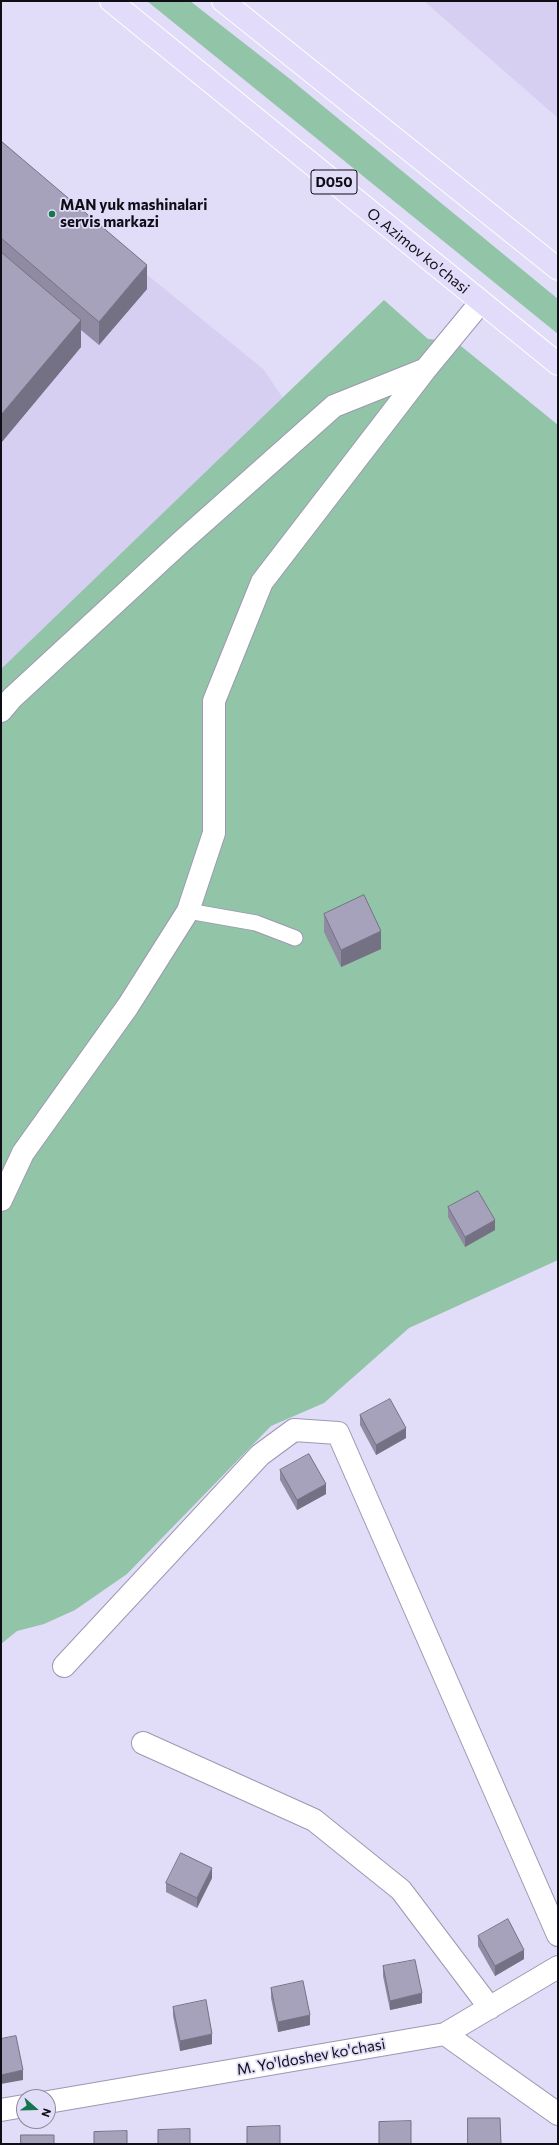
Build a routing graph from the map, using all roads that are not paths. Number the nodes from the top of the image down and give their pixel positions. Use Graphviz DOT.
graph roads {
  1 [pos="111,1"];
  2 [pos="223,1"];
  3 [pos="558,269"];
  4 [pos="481,302"];
  5 [pos="558,364"];
  6 [pos="425,370"];
  7 [pos="1,711"];
  8 [pos="188,911"];
  9 [pos="295,938"];
  10 [pos="1,1200"];
  11 [pos="64,1666"];
  12 [pos="143,1743"];
  13 [pos="558,1935"];
  14 [pos="558,1967"];
  15 [pos="490,2008"];
  16 [pos="445,2034"];
  17 [pos="56,2101"];
  18 [pos="16,2107"];
  19 [pos="1,2110"];
  20 [pos="558,2114"];
  1 -- 4 [label="main road, O. Azimov ko'chasi / D050"];
  2 -- 3 [label="main road"];
  4 -- 5 [label="main road, O. Azimov ko'chasi / D050"];
  4 -- 6 [label="street"];
  6 -- 7 [label="street"];
  6 -- 8 [label="street"];
  8 -- 9 [label="lane"];
  8 -- 10 [label="street"];
  11 -- 13 [label="street"];
  12 -- 15 [label="street"];
  14 -- 15 [label="street, M. Yo'ldoshev ko'chasi"];
  15 -- 16 [label="street, M. Yo'ldoshev ko'chasi"];
  16 -- 17 [label="street, M. Yo'ldoshev ko'chasi"];
  16 -- 20 [label="street"];
  18 -- 19 [label="street"];
}
